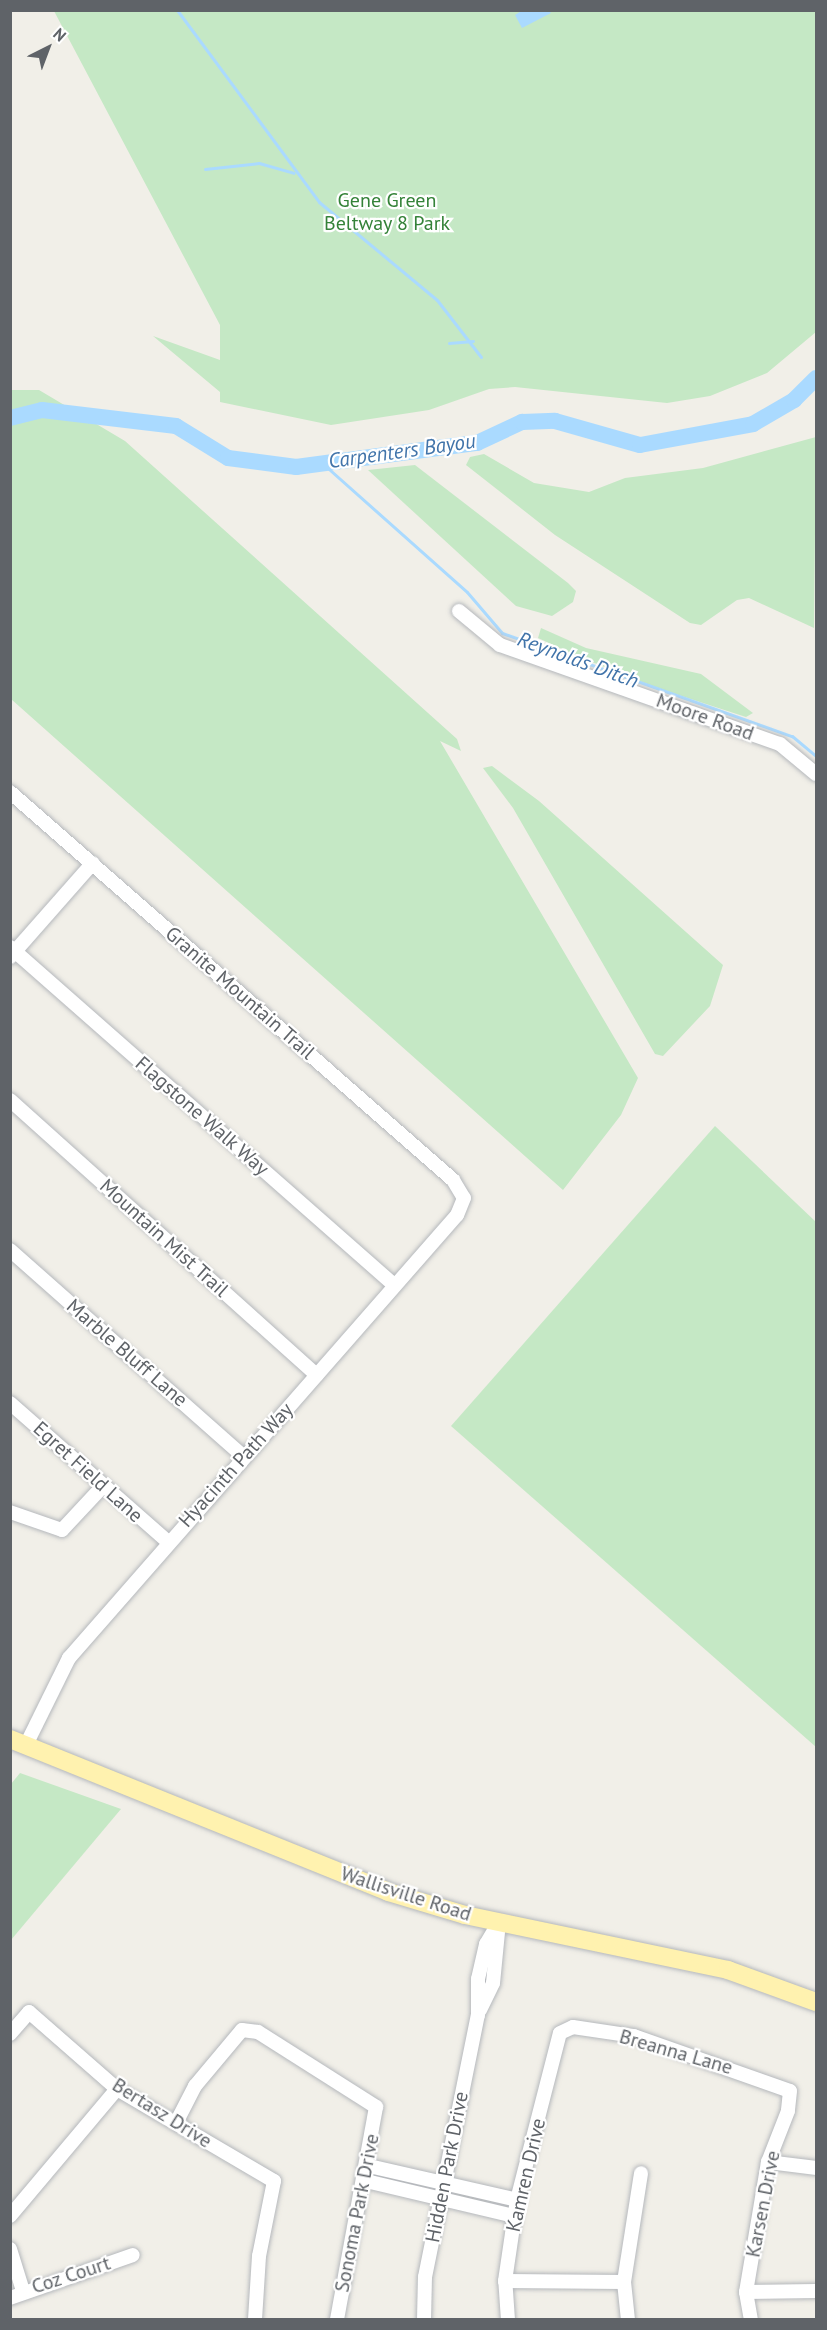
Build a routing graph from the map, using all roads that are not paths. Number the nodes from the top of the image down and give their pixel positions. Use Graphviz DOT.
graph roads {
  1 [pos="459,611"];
  2 [pos="816,774"];
  3 [pos="10,792"];
  4 [pos="93,863"];
  5 [pos="12,952"];
  6 [pos="10,1100"];
  7 [pos="464,1198"];
  8 [pos="10,1250"];
  9 [pos="394,1285"];
  10 [pos="317,1375"];
  11 [pos="10,1403"];
  12 [pos="243,1456"];
  13 [pos="103,1486"];
  14 [pos="10,1512"];
  15 [pos="167,1541"];
  16 [pos="18,1742"];
  17 [pos="499,1922"];
  18 [pos="816,2002"];
  19 [pos="560,2033"];
  20 [pos="10,2034"];
  21 [pos="117,2089"];
  22 [pos="790,2091"];
  23 [pos="176,2123"];
  24 [pos="768,2162"];
  25 [pos="369,2166"];
  26 [pos="816,2168"];
  27 [pos="641,2174"];
  28 [pos="366,2181"];
  29 [pos="443,2182"];
  30 [pos="440,2198"];
  31 [pos="517,2200"];
  32 [pos="10,2216"];
  33 [pos="514,2216"];
  34 [pos="10,2249"];
  35 [pos="133,2255"];
  36 [pos="505,2281"];
  37 [pos="624,2282"];
  38 [pos="816,2291"];
  39 [pos="746,2292"];
  40 [pos="17,2294"];
  41 [pos="255,2319"];
  42 [pos="337,2319"];
  43 [pos="424,2319"];
  44 [pos="508,2319"];
  45 [pos="628,2319"];
  46 [pos="752,2319"];
  1 -- 2 [label="street, Moore Road"];
  3 -- 4 [label="street, Granite Mountain Trail"];
  4 -- 5 [label="street"];
  4 -- 7 [label="street, Granite Mountain Trail"];
  5 -- 9 [label="street, Flagstone Walk Way"];
  6 -- 10 [label="street, Mountain Mist Trail"];
  7 -- 9 [label="street, Hyacinth Path Way"];
  8 -- 12 [label="street, Marble Bluff Lane"];
  9 -- 10 [label="street, Hyacinth Path Way"];
  10 -- 12 [label="street, Hyacinth Path Way"];
  11 -- 13 [label="street, Egret Field Lane"];
  12 -- 15 [label="street, Hyacinth Path Way"];
  13 -- 14 [label="street"];
  13 -- 15 [label="street, Egret Field Lane"];
  15 -- 16 [label="street, Hyacinth Path Way"];
  16 -- 17 [label="main road, Wallisville Road"];
  17 -- 18 [label="main road, Wallisville Road"];
  17 -- 29 [label="street, Hidden Park Drive"];
  19 -- 22 [label="street, Breanna Lane"];
  19 -- 31 [label="street, Kamren Drive"];
  20 -- 21 [label="street, Bertasz Drive"];
  21 -- 23 [label="street, Bertasz Drive"];
  21 -- 32 [label="street"];
  22 -- 24 [label="street, Karsen Drive"];
  23 -- 25 [label="street, Sonoma Park Drive"];
  23 -- 41 [label="street, Bertasz Drive"];
  24 -- 26 [label="street"];
  24 -- 39 [label="street, Karsen Drive"];
  25 -- 28 [label="street, Sonoma Park Drive"];
  25 -- 29 [label="street"];
  27 -- 37 [label="street"];
  28 -- 30 [label="street"];
  28 -- 42 [label="street, Sonoma Park Drive"];
  29 -- 30 [label="street, Hidden Park Drive"];
  29 -- 31 [label="street"];
  30 -- 33 [label="street"];
  30 -- 43 [label="street, Hidden Park Drive"];
  31 -- 33 [label="street, Kamren Drive"];
  33 -- 36 [label="street, Kamren Drive"];
  34 -- 40 [label="street"];
  35 -- 40 [label="street, Coz Court"];
  36 -- 37 [label="street"];
  36 -- 44 [label="street, Kamren Drive"];
  37 -- 45 [label="street"];
  38 -- 39 [label="street"];
  39 -- 46 [label="street, Karsen Drive"];
}
